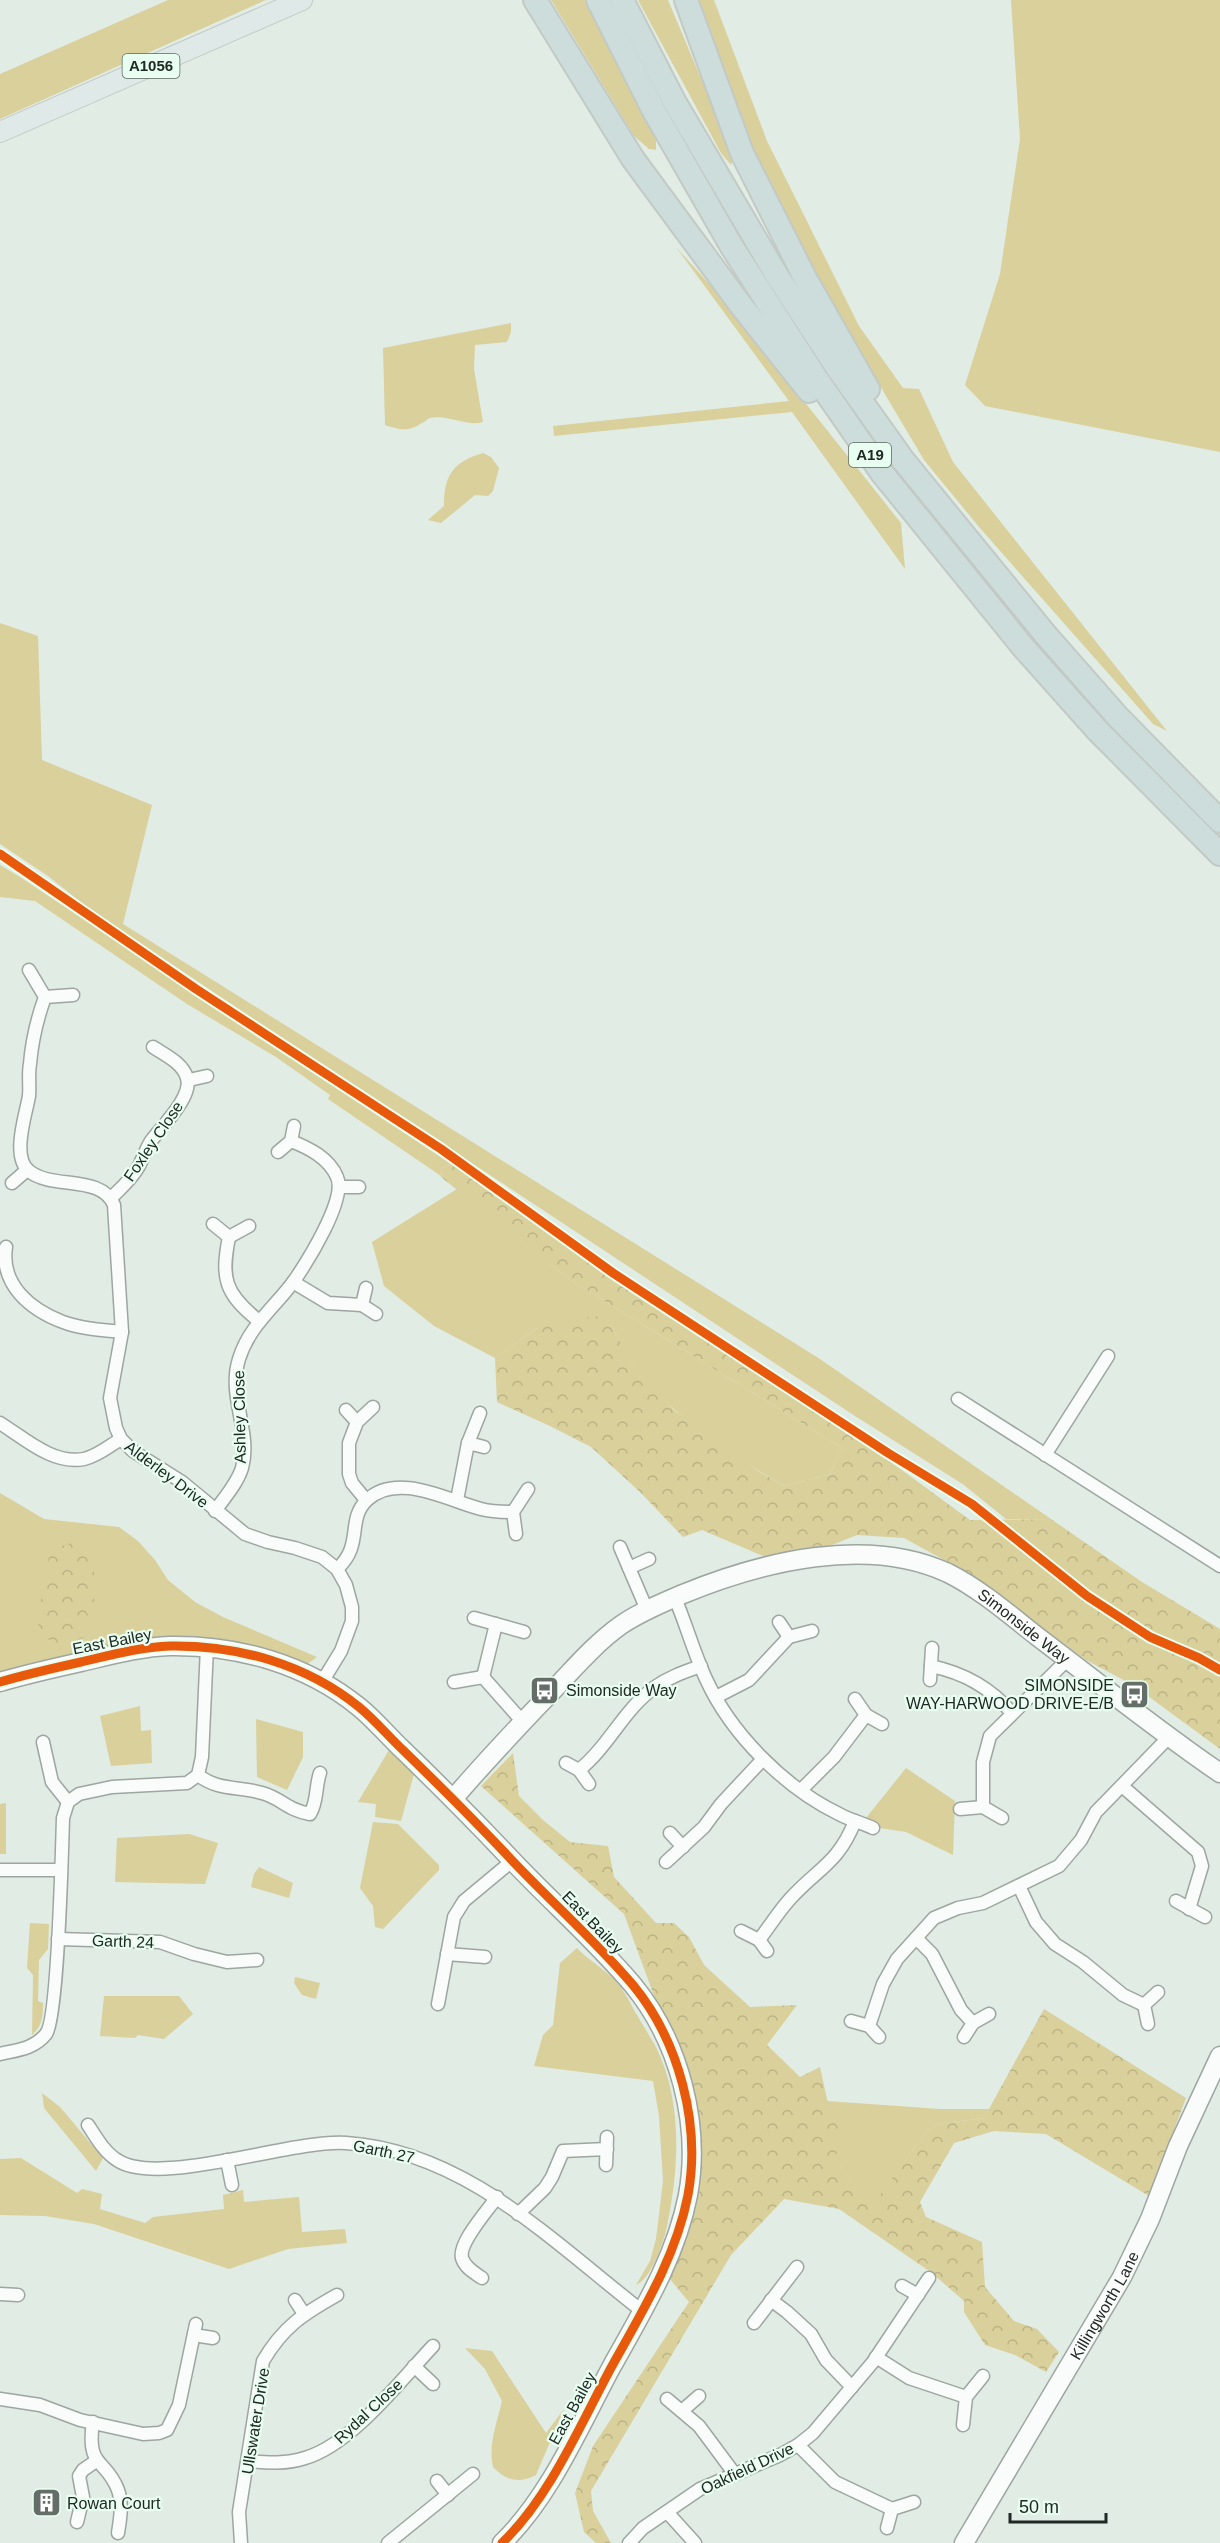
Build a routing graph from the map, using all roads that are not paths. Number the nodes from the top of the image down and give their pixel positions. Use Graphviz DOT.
graph roads {
  1 [pos="302,0"];
  2 [pos="535,0"];
  3 [pos="598,0"];
  4 [pos="622,0"];
  5 [pos="686,0"];
  6 [pos="0,132"];
  7 [pos="903,460"];
  8 [pos="882,473"];
  9 [pos="1220,821"];
  10 [pos="1220,854"];
  11 [pos="29,970"];
  12 [pos="73,995"];
  13 [pos="45,997"];
  14 [pos="153,1047"];
  15 [pos="207,1076"];
  16 [pos="189,1080"];
  17 [pos="294,1126"];
  18 [pos="291,1141"];
  19 [pos="278,1152"];
  20 [pos="27,1170"];
  21 [pos="12,1182"];
  22 [pos="339,1187"];
  23 [pos="359,1187"];
  24 [pos="111,1198"];
  25 [pos="213,1224"];
  26 [pos="249,1226"];
  27 [pos="229,1237"];
  28 [pos="6,1247"];
  29 [pos="293,1282"];
  30 [pos="3,1283"];
  31 [pos="366,1288"];
  32 [pos="362,1305"];
  33 [pos="376,1314"];
  34 [pos="259,1320"];
  35 [pos="122,1332"];
  36 [pos="1108,1356"];
  37 [pos="958,1399"];
  38 [pos="373,1407"];
  39 [pos="346,1410"];
  40 [pos="480,1413"];
  41 [pos="0,1422"];
  42 [pos="357,1422"];
  43 [pos="121,1439"];
  44 [pos="468,1443"];
  45 [pos="484,1447"];
  46 [pos="1045,1455"];
  47 [pos="528,1489"];
  48 [pos="366,1500"];
  49 [pos="457,1500"];
  50 [pos="215,1511"];
  51 [pos="513,1512"];
  52 [pos="516,1534"];
  53 [pos="620,1547"];
  54 [pos="650,1559"];
  55 [pos="1220,1566"];
  56 [pos="629,1568"];
  57 [pos="337,1569"];
  58 [pos="675,1598"];
  59 [pos="647,1610"];
  60 [pos="474,1618"];
  61 [pos="779,1622"];
  62 [pos="496,1624"];
  63 [pos="812,1631"];
  64 [pos="524,1632"];
  65 [pos="789,1637"];
  66 [pos="207,1647"];
  67 [pos="932,1648"];
  68 [pos="1068,1659"];
  69 [pos="701,1666"];
  70 [pos="931,1666"];
  71 [pos="483,1677"];
  72 [pos="930,1680"];
  73 [pos="0,1682"];
  74 [pos="321,1682"];
  75 [pos="454,1682"];
  76 [pos="716,1697"];
  77 [pos="855,1699"];
  78 [pos="1012,1713"];
  79 [pos="866,1715"];
  80 [pos="522,1721"];
  81 [pos="882,1724"];
  82 [pos="1168,1738"];
  83 [pos="43,1742"];
  84 [pos="763,1759"];
  85 [pos="566,1763"];
  86 [pos="579,1770"];
  87 [pos="320,1773"];
  88 [pos="1220,1773"];
  89 [pos="198,1775"];
  90 [pos="589,1784"];
  91 [pos="1122,1786"];
  92 [pos="801,1790"];
  93 [pos="454,1798"];
  94 [pos="68,1802"];
  95 [pos="983,1807"];
  96 [pos="960,1809"];
  97 [pos="1002,1818"];
  98 [pos="855,1821"];
  99 [pos="873,1828"];
  100 [pos="670,1833"];
  101 [pos="682,1847"];
  102 [pos="512,1861"];
  103 [pos="666,1862"];
  104 [pos="0,1870"];
  105 [pos="60,1870"];
  106 [pos="1019,1886"];
  107 [pos="1176,1901"];
  108 [pos="1189,1909"];
  109 [pos="1205,1917"];
  110 [pos="741,1931"];
  111 [pos="916,1938"];
  112 [pos="58,1939"];
  113 [pos="759,1940"];
  114 [pos="767,1951"];
  115 [pos="447,1954"];
  116 [pos="485,1957"];
  117 [pos="257,1960"];
  118 [pos="1158,1992"];
  119 [pos="438,2004"];
  120 [pos="1144,2005"];
  121 [pos="989,2014"];
  122 [pos="851,2021"];
  123 [pos="973,2023"];
  124 [pos="1148,2024"];
  125 [pos="868,2026"];
  126 [pos="879,2037"];
  127 [pos="964,2037"];
  128 [pos="0,2054"];
  129 [pos="1220,2056"];
  130 [pos="88,2125"];
  131 [pos="227,2160"];
  132 [pos="606,2165"];
  133 [pos="232,2185"];
  134 [pos="497,2198"];
  135 [pos="518,2214"];
  136 [pos="797,2267"];
  137 [pos="483,2278"];
  138 [pos="929,2278"];
  139 [pos="902,2286"];
  140 [pos="0,2294"];
  141 [pos="18,2295"];
  142 [pos="337,2295"];
  143 [pos="918,2295"];
  144 [pos="296,2300"];
  145 [pos="771,2301"];
  146 [pos="642,2311"];
  147 [pos="304,2314"];
  148 [pos="753,2323"];
  149 [pos="213,2338"];
  150 [pos="433,2346"];
  151 [pos="876,2357"];
  152 [pos="414,2366"];
  153 [pos="983,2376"];
  154 [pos="433,2384"];
  155 [pos="852,2387"];
  156 [pos="699,2396"];
  157 [pos="966,2397"];
  158 [pos="0,2399"];
  159 [pos="667,2399"];
  160 [pos="682,2410"];
  161 [pos="93,2422"];
  162 [pos="963,2425"];
  163 [pos="798,2445"];
  164 [pos="96,2461"];
  165 [pos="249,2461"];
  166 [pos="734,2473"];
  167 [pos="473,2474"];
  168 [pos="437,2481"];
  169 [pos="448,2495"];
  170 [pos="914,2502"];
  171 [pos="892,2509"];
  172 [pos="667,2512"];
  173 [pos="77,2522"];
  174 [pos="887,2528"];
  175 [pos="118,2533"];
  176 [pos="241,2543"];
  177 [pos="388,2543"];
  178 [pos="502,2543"];
  179 [pos="629,2543"];
  180 [pos="695,2543"];
  181 [pos="964,2543"];
  1 -- 6 [label="main road, A1056"];
  2 -- 8 [label="highway, A19"];
  3 -- 8 [label="highway, A19"];
  4 -- 7 [label="highway, A19"];
  5 -- 7 [label="highway, A19"];
  7 -- 9 [label="highway, A19"];
  8 -- 10 [label="highway, A19"];
  11 -- 13 [label="street"];
  12 -- 13 [label="street"];
  13 -- 20 [label="street"];
  14 -- 16 [label="street, Foxley Close"];
  15 -- 16 [label="street, Foxley Close"];
  16 -- 24 [label="street, Foxley Close"];
  17 -- 18 [label="street"];
  18 -- 19 [label="street"];
  18 -- 22 [label="street"];
  20 -- 21 [label="street"];
  20 -- 24 [label="street"];
  22 -- 23 [label="street"];
  22 -- 29 [label="street, Ashley Close"];
  24 -- 35 [label="street, Alderley Drive"];
  25 -- 27 [label="street"];
  26 -- 27 [label="street"];
  27 -- 34 [label="street"];
  28 -- 30 [label="street"];
  29 -- 32 [label="street"];
  29 -- 34 [label="street, Ashley Close"];
  30 -- 35 [label="street"];
  31 -- 32 [label="street"];
  32 -- 33 [label="street"];
  34 -- 50 [label="street, Ashley Close"];
  35 -- 43 [label="street, Alderley Drive"];
  36 -- 46 [label="street"];
  37 -- 46 [label="street"];
  38 -- 42 [label="street"];
  39 -- 42 [label="street"];
  40 -- 44 [label="street"];
  41 -- 43 [label="street"];
  42 -- 48 [label="street"];
  43 -- 50 [label="street, Alderley Drive"];
  44 -- 45 [label="street"];
  44 -- 49 [label="street"];
  46 -- 55 [label="street"];
  47 -- 51 [label="street"];
  48 -- 49 [label="street"];
  48 -- 57 [label="street"];
  49 -- 51 [label="street"];
  50 -- 57 [label="street, Alderley Drive"];
  51 -- 52 [label="street"];
  53 -- 56 [label="street"];
  54 -- 56 [label="street"];
  56 -- 59 [label="street"];
  57 -- 74 [label="street"];
  58 -- 59 [label="street, Simonside Way"];
  58 -- 68 [label="street, Simonside Way"];
  58 -- 69 [label="street"];
  59 -- 80 [label="street, Simonside Way"];
  60 -- 62 [label="street"];
  61 -- 65 [label="street"];
  62 -- 64 [label="street"];
  62 -- 71 [label="street"];
  63 -- 65 [label="street"];
  65 -- 76 [label="street"];
  66 -- 73 [label="street, East Bailey"];
  66 -- 74 [label="street, East Bailey"];
  66 -- 89 [label="street"];
  67 -- 70 [label="street"];
  68 -- 78 [label="street"];
  68 -- 82 [label="street, Simonside Way"];
  69 -- 76 [label="street"];
  69 -- 86 [label="street"];
  70 -- 72 [label="street"];
  70 -- 78 [label="street"];
  71 -- 75 [label="street"];
  71 -- 80 [label="street"];
  74 -- 93 [label="street, East Bailey"];
  76 -- 84 [label="street"];
  77 -- 79 [label="street"];
  78 -- 95 [label="street"];
  79 -- 81 [label="street"];
  79 -- 92 [label="street"];
  80 -- 93 [label="street, Simonside Way"];
  82 -- 88 [label="street, Simonside Way"];
  82 -- 91 [label="street"];
  83 -- 94 [label="street"];
  84 -- 92 [label="street"];
  84 -- 101 [label="street"];
  85 -- 86 [label="street"];
  86 -- 90 [label="street"];
  87 -- 89 [label="street"];
  89 -- 94 [label="street"];
  91 -- 106 [label="street"];
  91 -- 108 [label="street"];
  92 -- 98 [label="street"];
  93 -- 102 [label="street, East Bailey"];
  94 -- 105 [label="street"];
  95 -- 96 [label="street"];
  95 -- 97 [label="street"];
  98 -- 99 [label="street"];
  98 -- 113 [label="street"];
  100 -- 101 [label="street"];
  101 -- 103 [label="street"];
  102 -- 115 [label="street"];
  102 -- 146 [label="street, East Bailey"];
  104 -- 105 [label="street"];
  105 -- 112 [label="street"];
  106 -- 111 [label="street"];
  106 -- 120 [label="street"];
  107 -- 108 [label="street"];
  108 -- 109 [label="street"];
  110 -- 113 [label="street"];
  111 -- 123 [label="street"];
  111 -- 125 [label="street"];
  112 -- 117 [label="street, Garth 24"];
  112 -- 128 [label="street"];
  113 -- 114 [label="street"];
  115 -- 116 [label="street"];
  115 -- 119 [label="street"];
  118 -- 120 [label="street"];
  120 -- 124 [label="street"];
  121 -- 123 [label="street"];
  122 -- 125 [label="street"];
  123 -- 127 [label="street"];
  125 -- 126 [label="street"];
  129 -- 181 [label="street, Killingworth Lane"];
  130 -- 131 [label="street, Garth 27"];
  131 -- 133 [label="street"];
  131 -- 134 [label="street, Garth 27"];
  132 -- 135 [label="street"];
  134 -- 135 [label="street, Garth 27"];
  134 -- 137 [label="street"];
  135 -- 146 [label="street, Garth 27"];
  136 -- 145 [label="street"];
  138 -- 143 [label="street, Oakfield Drive"];
  139 -- 143 [label="street"];
  140 -- 141 [label="street"];
  142 -- 147 [label="street, Ullswater Drive"];
  143 -- 151 [label="street, Oakfield Drive"];
  144 -- 147 [label="street"];
  145 -- 148 [label="street"];
  145 -- 155 [label="street"];
  146 -- 178 [label="street, East Bailey"];
  147 -- 165 [label="street, Ullswater Drive"];
  149 -- 161 [label="street"];
  150 -- 152 [label="street, Rydal Close"];
  151 -- 155 [label="street, Oakfield Drive"];
  151 -- 157 [label="street"];
  152 -- 154 [label="street, Rydal Close"];
  152 -- 165 [label="street, Rydal Close"];
  153 -- 157 [label="street"];
  155 -- 163 [label="street, Oakfield Drive"];
  156 -- 160 [label="street"];
  157 -- 162 [label="street"];
  158 -- 161 [label="street"];
  159 -- 160 [label="street"];
  160 -- 166 [label="street"];
  161 -- 164 [label="street"];
  163 -- 166 [label="street, Oakfield Drive"];
  163 -- 171 [label="street"];
  164 -- 173 [label="street"];
  164 -- 175 [label="street"];
  165 -- 176 [label="street, Ullswater Drive"];
  166 -- 172 [label="street, Oakfield Drive"];
  167 -- 169 [label="street"];
  168 -- 169 [label="street"];
  169 -- 177 [label="street"];
  170 -- 171 [label="street"];
  171 -- 174 [label="street"];
  172 -- 179 [label="street, Oakfield Drive"];
  172 -- 180 [label="street"];
}
